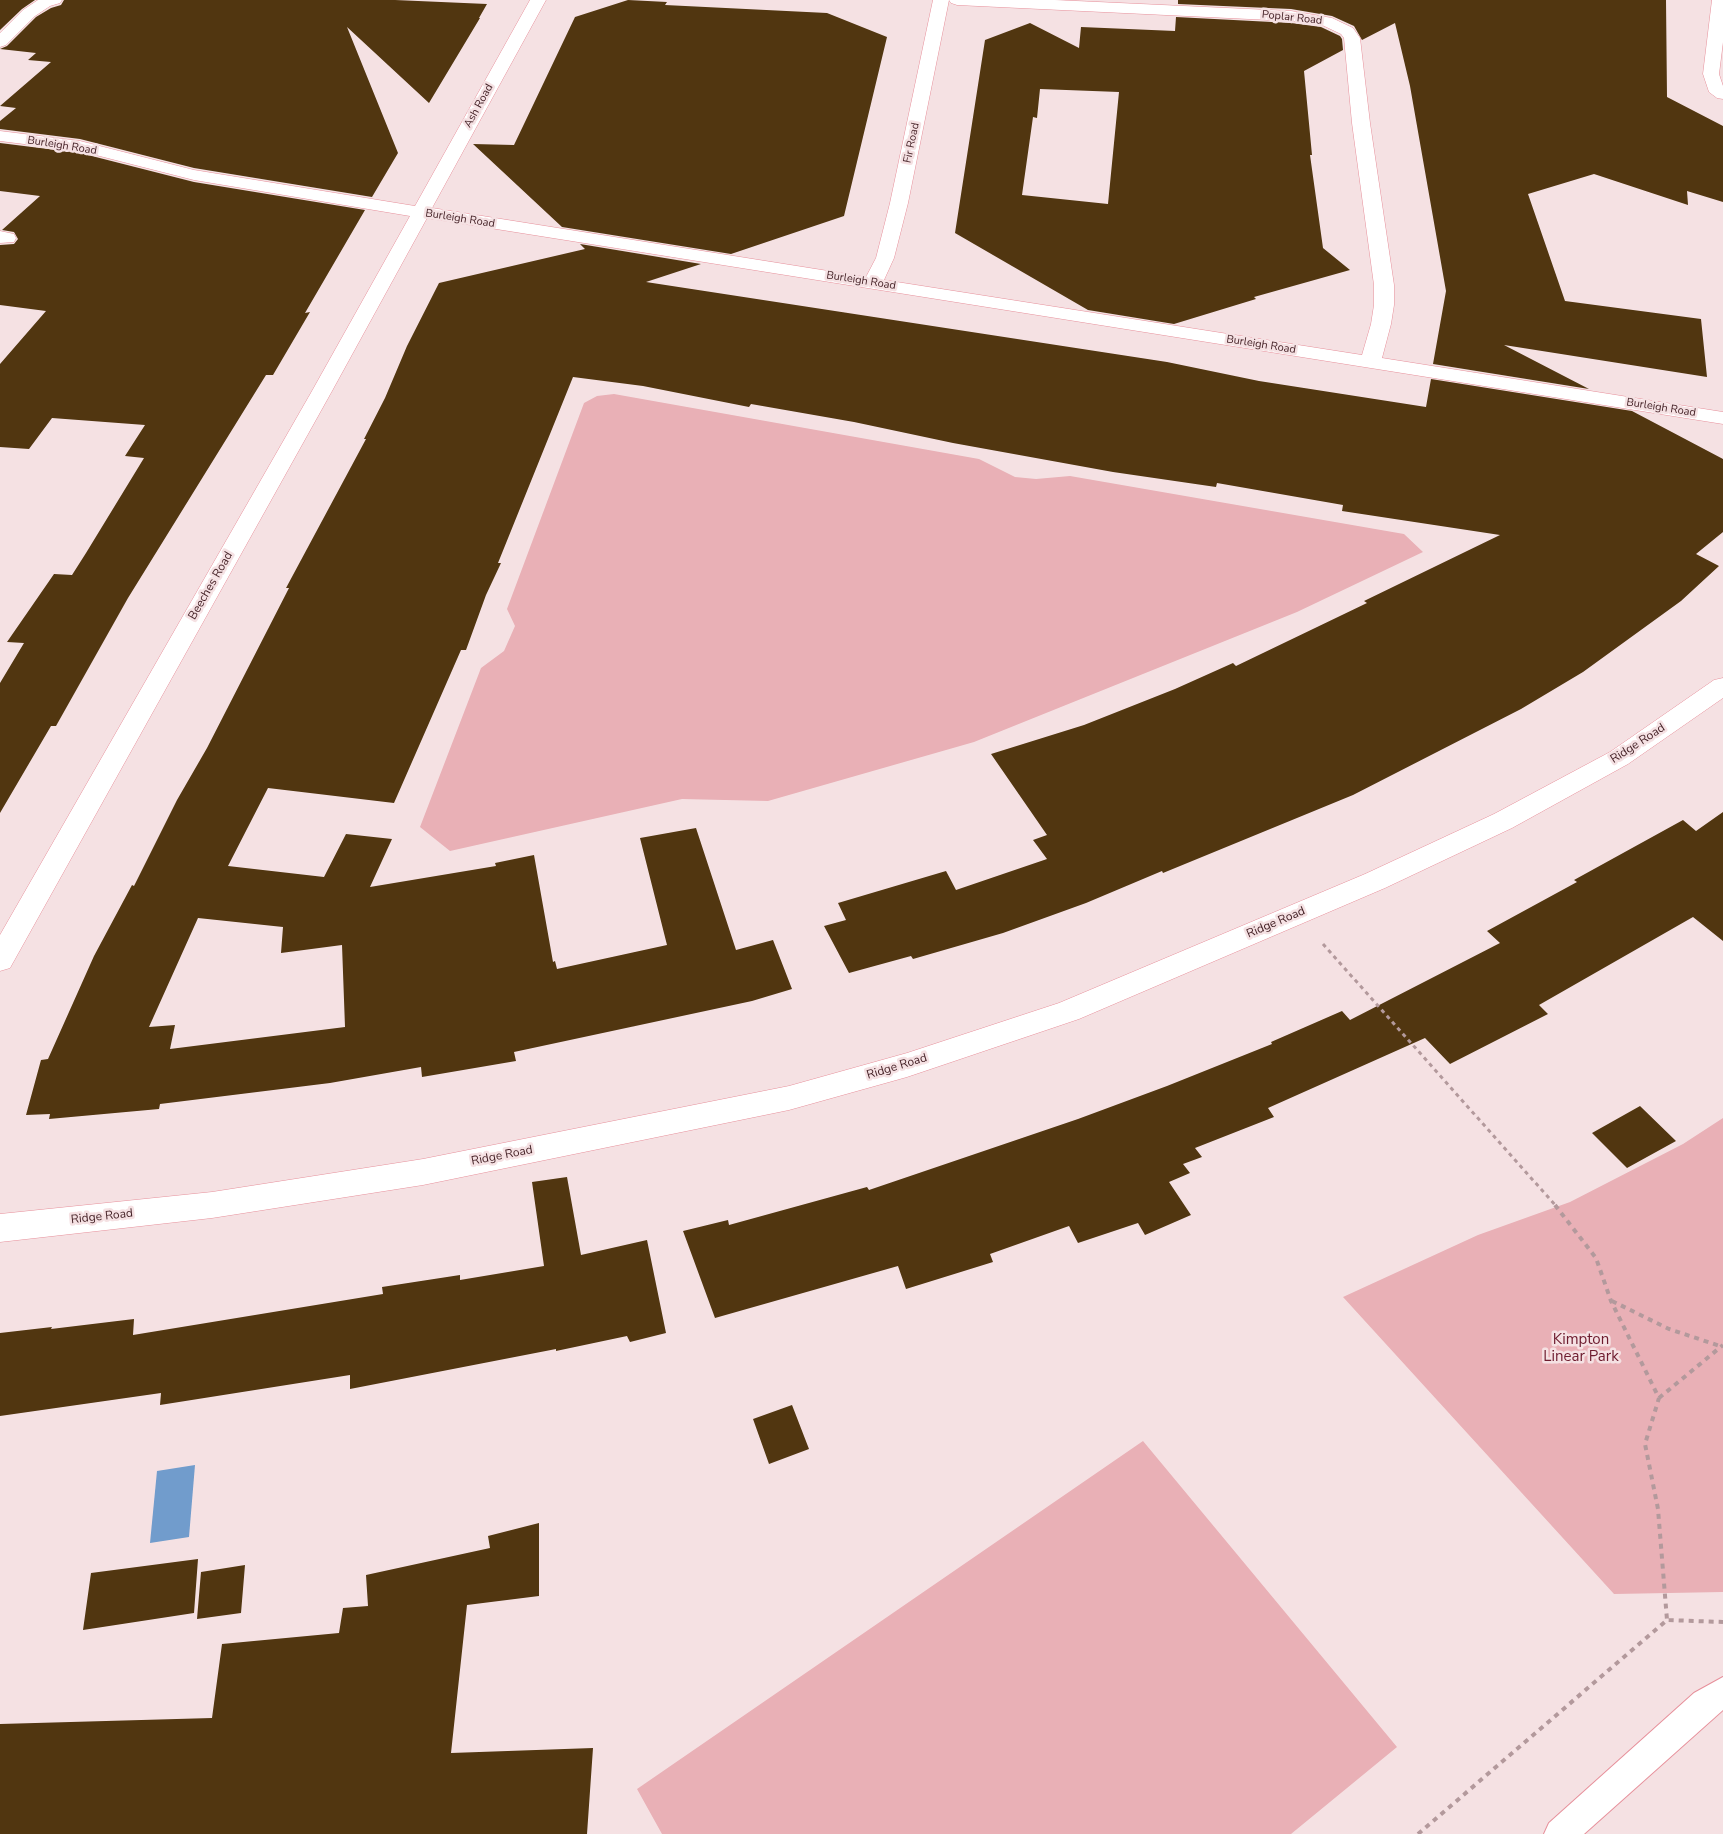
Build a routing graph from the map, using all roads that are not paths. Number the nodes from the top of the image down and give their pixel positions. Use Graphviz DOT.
graph roads {
  1 [pos="54,0"];
  2 [pos="538,0"];
  3 [pos="941,0"];
  4 [pos="957,0"];
  5 [pos="1720,0"];
  6 [pos="0,42"];
  7 [pos="1723,94"];
  8 [pos="0,136"];
  9 [pos="422,212"];
  10 [pos="873,283"];
  11 [pos="1370,363"];
  12 [pos="1723,418"];
  13 [pos="1723,686"];
  14 [pos="0,960"];
  15 [pos="0,1228"];
  16 [pos="1723,1692"];
  17 [pos="1560,1834"];
  1 -- 6 [label="street"];
  2 -- 9 [label="street, Ash Road"];
  3 -- 10 [label="street, Fir Road"];
  4 -- 11 [label="street, Poplar Road"];
  5 -- 7 [label="street"];
  8 -- 9 [label="street, Burleigh Road"];
  9 -- 10 [label="street, Burleigh Road"];
  9 -- 14 [label="street, Beeches Road"];
  10 -- 11 [label="street, Burleigh Road"];
  11 -- 12 [label="street, Burleigh Road"];
  13 -- 15 [label="street, Ridge Road"];
  16 -- 17 [label="lane"];
}
